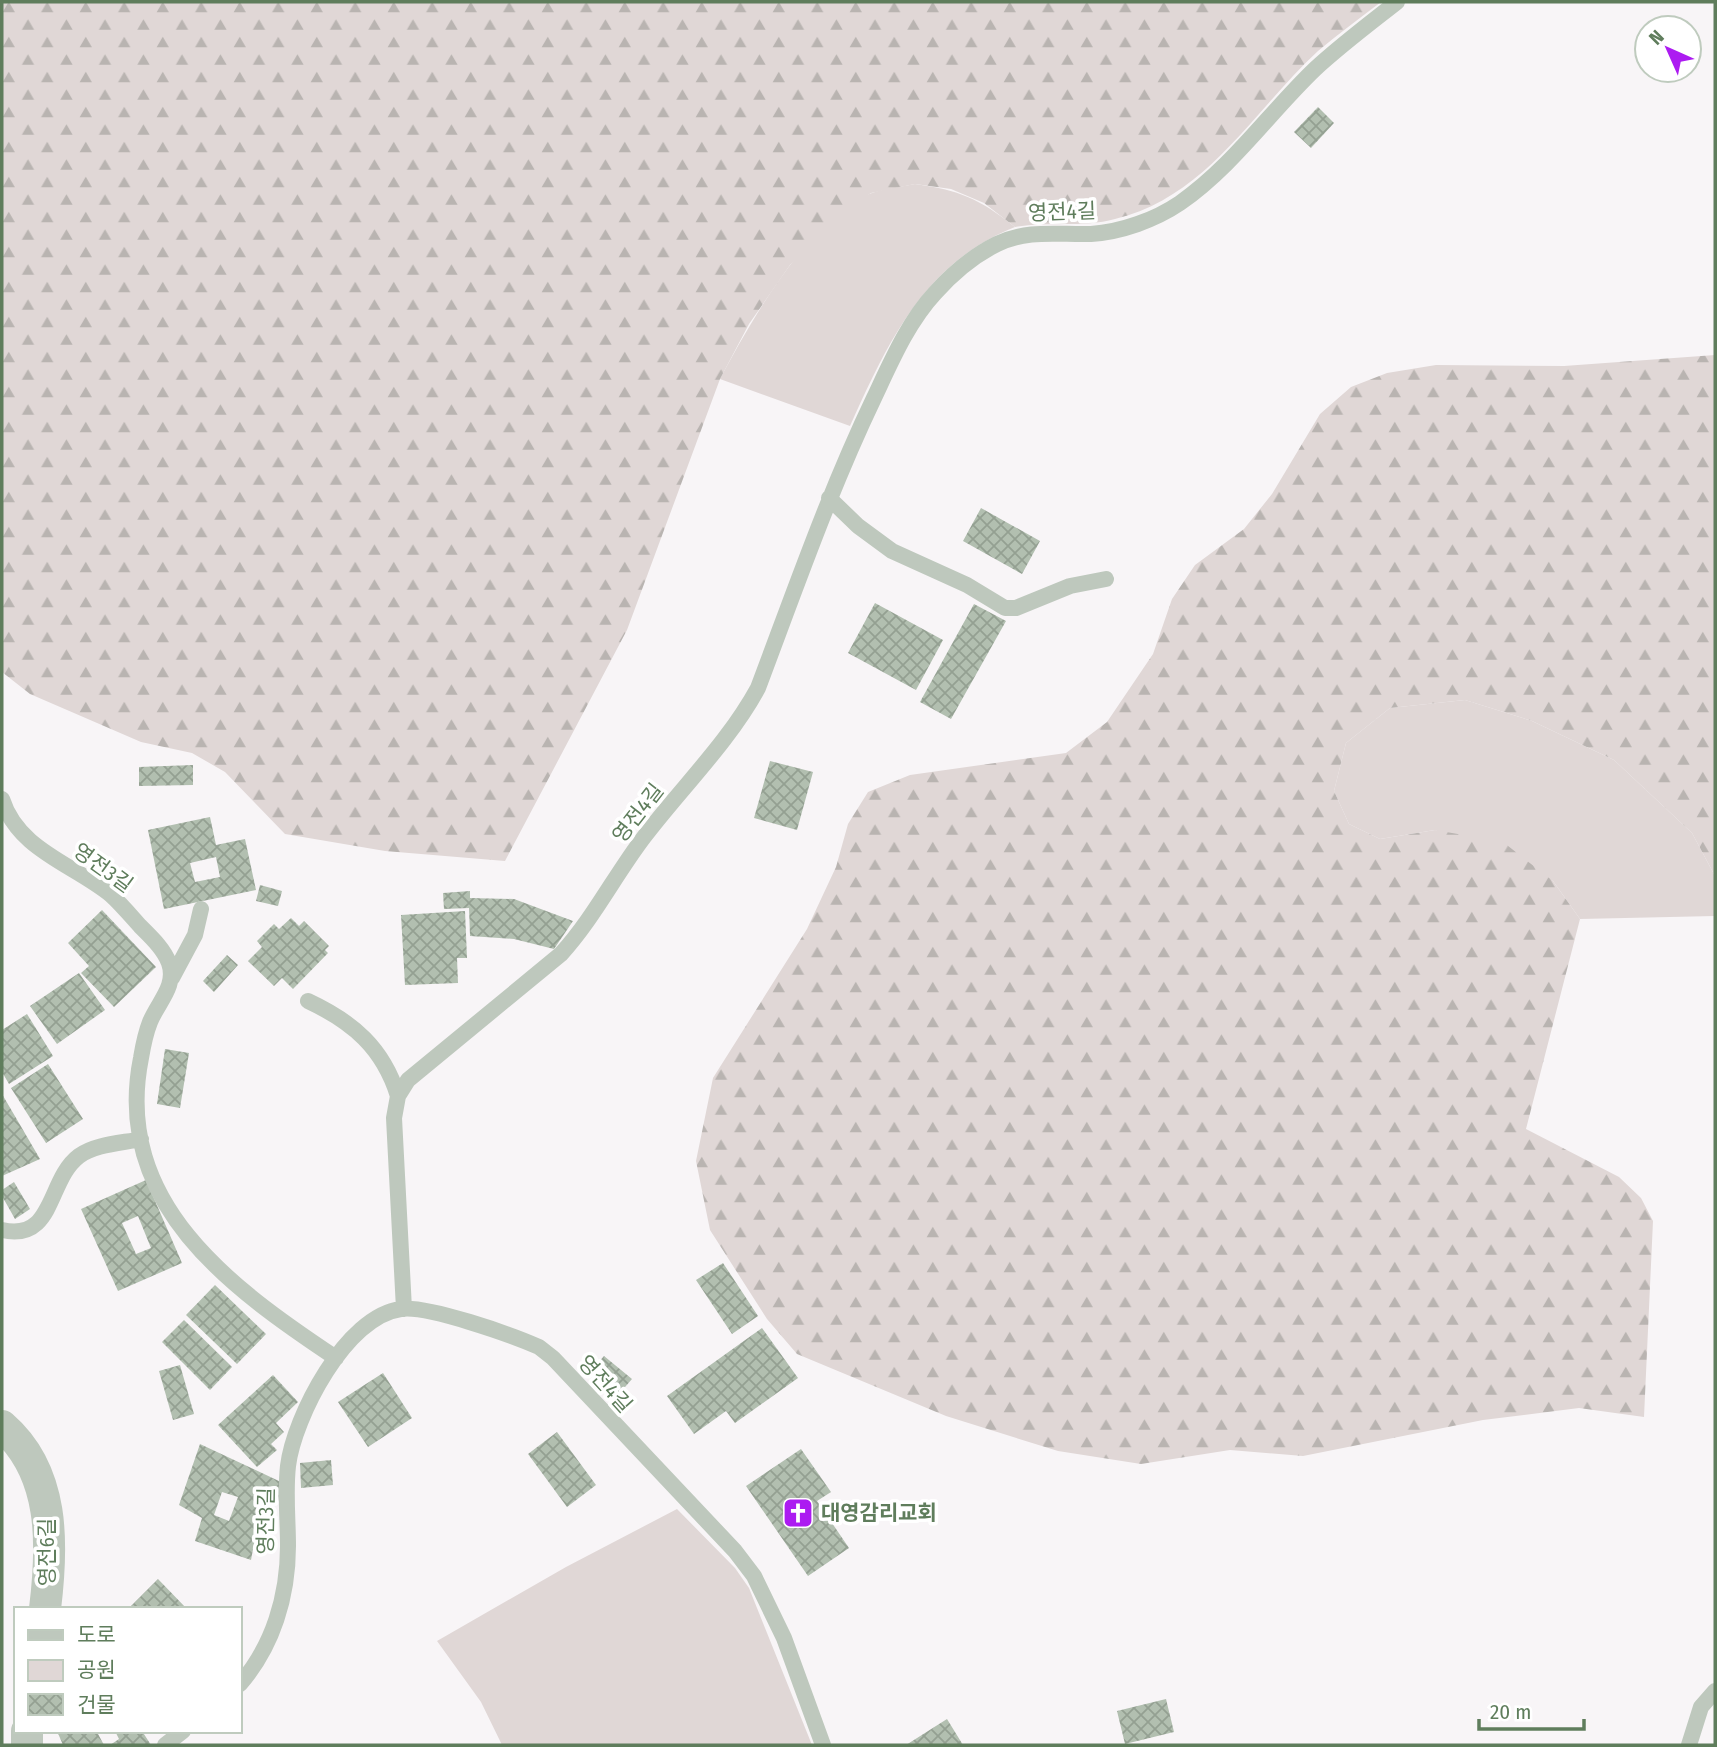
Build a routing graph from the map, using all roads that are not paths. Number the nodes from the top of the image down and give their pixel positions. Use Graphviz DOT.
graph roads {
  1 [pos="1397,2"];
  2 [pos="830,498"];
  3 [pos="1106,579"];
  4 [pos="2,799"];
  5 [pos="201,909"];
  6 [pos="172,978"];
  7 [pos="307,1001"];
  8 [pos="398,1096"];
  9 [pos="142,1139"];
  10 [pos="2,1230"];
  11 [pos="404,1309"];
  12 [pos="336,1358"];
  13 [pos="2,1426"];
  14 [pos="45,1607"];
  15 [pos="242,1681"];
  16 [pos="1715,1691"];
  17 [pos="180,1733"];
  18 [pos="165,1745"];
  19 [pos="823,1745"];
  20 [pos="1689,1745"];
  1 -- 2 [label="lane, 영전4길"];
  2 -- 3 [label="lane"];
  2 -- 8 [label="lane, 영전4길"];
  4 -- 6 [label="lane, 영전3길"];
  5 -- 6 [label="lane"];
  6 -- 9 [label="lane"];
  7 -- 8 [label="lane"];
  8 -- 11 [label="lane"];
  9 -- 10 [label="lane"];
  9 -- 12 [label="lane"];
  11 -- 12 [label="lane, 영전3길"];
  11 -- 19 [label="lane, 영전4길"];
  12 -- 15 [label="lane, 영전3길"];
  13 -- 14 [label="street, 영전6길"];
  16 -- 20 [label="lane"];
  17 -- 18 [label="lane"];
}
